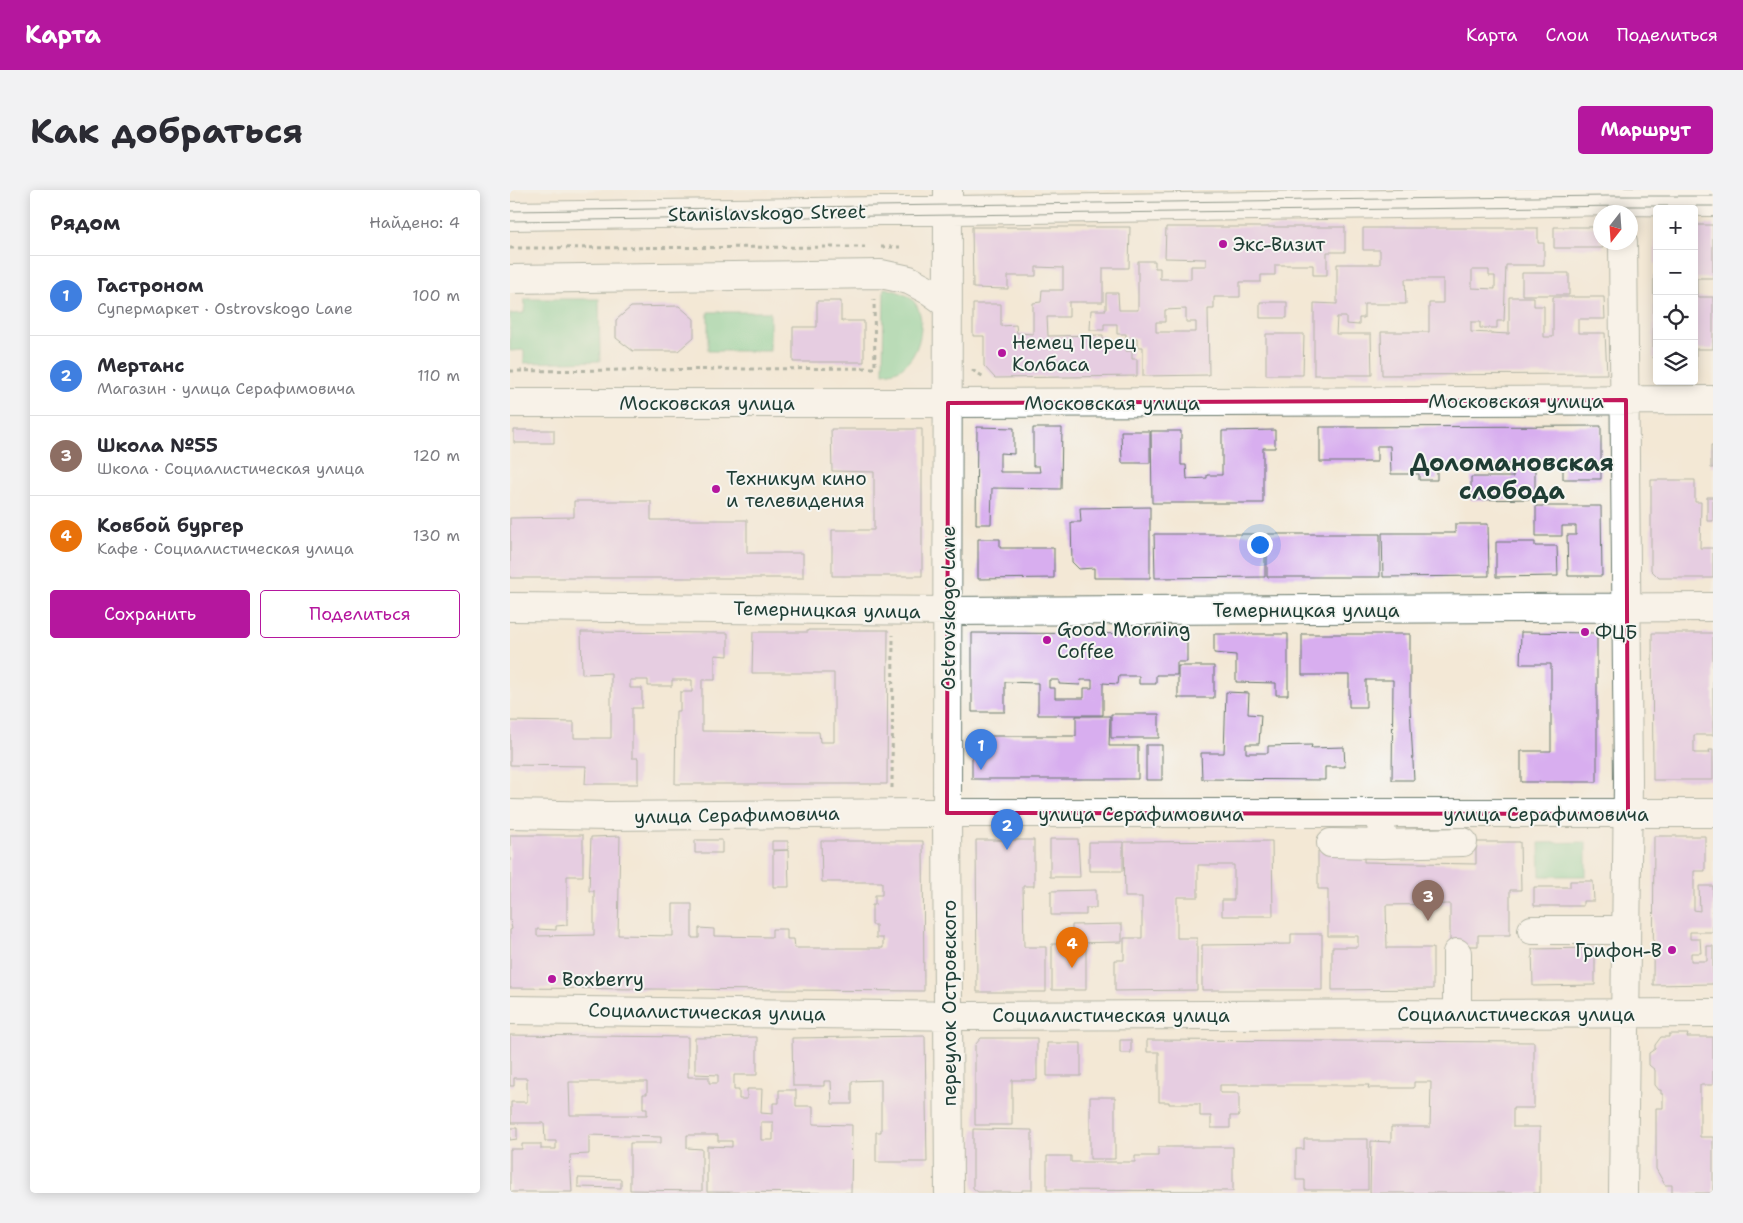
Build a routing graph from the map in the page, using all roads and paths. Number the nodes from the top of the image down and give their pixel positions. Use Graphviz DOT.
graph roads {
  1 [pos="948,200"];
  2 [pos="1623,201"];
  3 [pos="1713,202"];
  4 [pos="510,216"];
  5 [pos="871,247"];
  6 [pos="881,247"];
  7 [pos="900,247"];
  8 [pos="510,248"];
  9 [pos="1623,250"];
  10 [pos="510,279"];
  11 [pos="947,303"];
  12 [pos="875,368"];
  13 [pos="510,371"];
  14 [pos="1626,400"];
  15 [pos="1713,400"];
  16 [pos="510,403"];
  17 [pos="948,403"];
  18 [pos="510,607"];
  19 [pos="1713,607"];
  20 [pos="1627,608"];
  21 [pos="948,611"];
  22 [pos="893,626"];
  23 [pos="892,792"];
  24 [pos="947,813"];
  25 [pos="1713,813"];
  26 [pos="510,814"];
  27 [pos="1381,814"];
  28 [pos="1628,814"];
  29 [pos="1331,842"];
  30 [pos="1463,842"];
  31 [pos="1382,844"];
  32 [pos="1532,930"];
  33 [pos="1626,930"];
  34 [pos="1457,953"];
  35 [pos="510,1010"];
  36 [pos="1713,1013"];
  37 [pos="1457,1014"];
  38 [pos="1624,1014"];
  39 [pos="948,1015"];
  40 [pos="949,1193"];
  41 [pos="1623,1193"];
  1 -- 2 [label="street, Stanislavskogo Street"];
  1 -- 4 [label="street, Stanislavskogo Street"];
  1 -- 11 [label="street"];
  2 -- 3 [label="street, Stanislavskogo Street"];
  5 -- 8 [label="path"];
  6 -- 7 [label="path"];
  9 -- 14 [label="street"];
  10 -- 11 [label="street"];
  11 -- 17 [label="street"];
  12 -- 13 [label="path"];
  14 -- 15 [label="street, Московская улица"];
  14 -- 17 [label="street, Московская улица"];
  14 -- 20 [label="street"];
  16 -- 17 [label="street, Московская улица"];
  17 -- 21 [label="street, Ostrovskogo Lane"];
  18 -- 21 [label="street, Темерницкая улица"];
  19 -- 20 [label="street, Темерницкая улица"];
  20 -- 21 [label="street, Темерницкая улица"];
  20 -- 28 [label="street"];
  21 -- 24 [label="street, Ostrovskogo Lane"];
  22 -- 23 [label="path"];
  24 -- 26 [label="street, улица Серафимовича"];
  24 -- 27 [label="street, улица Серафимовича"];
  24 -- 39 [label="street, переулок Островского"];
  25 -- 28 [label="street, улица Серафимовича"];
  27 -- 28 [label="street, улица Серафимовича"];
  27 -- 31 [label="street"];
  28 -- 33 [label="street"];
  29 -- 31 [label="street"];
  30 -- 31 [label="street"];
  32 -- 33 [label="street"];
  33 -- 38 [label="street"];
  34 -- 37 [label="street"];
  35 -- 39 [label="street, Социалистическая улица"];
  36 -- 38 [label="street, Социалистическая улица"];
  37 -- 38 [label="street, Социалистическая улица"];
  37 -- 39 [label="street, Социалистическая улица"];
  38 -- 41 [label="street"];
  39 -- 40 [label="street, переулок Островского"];
}
